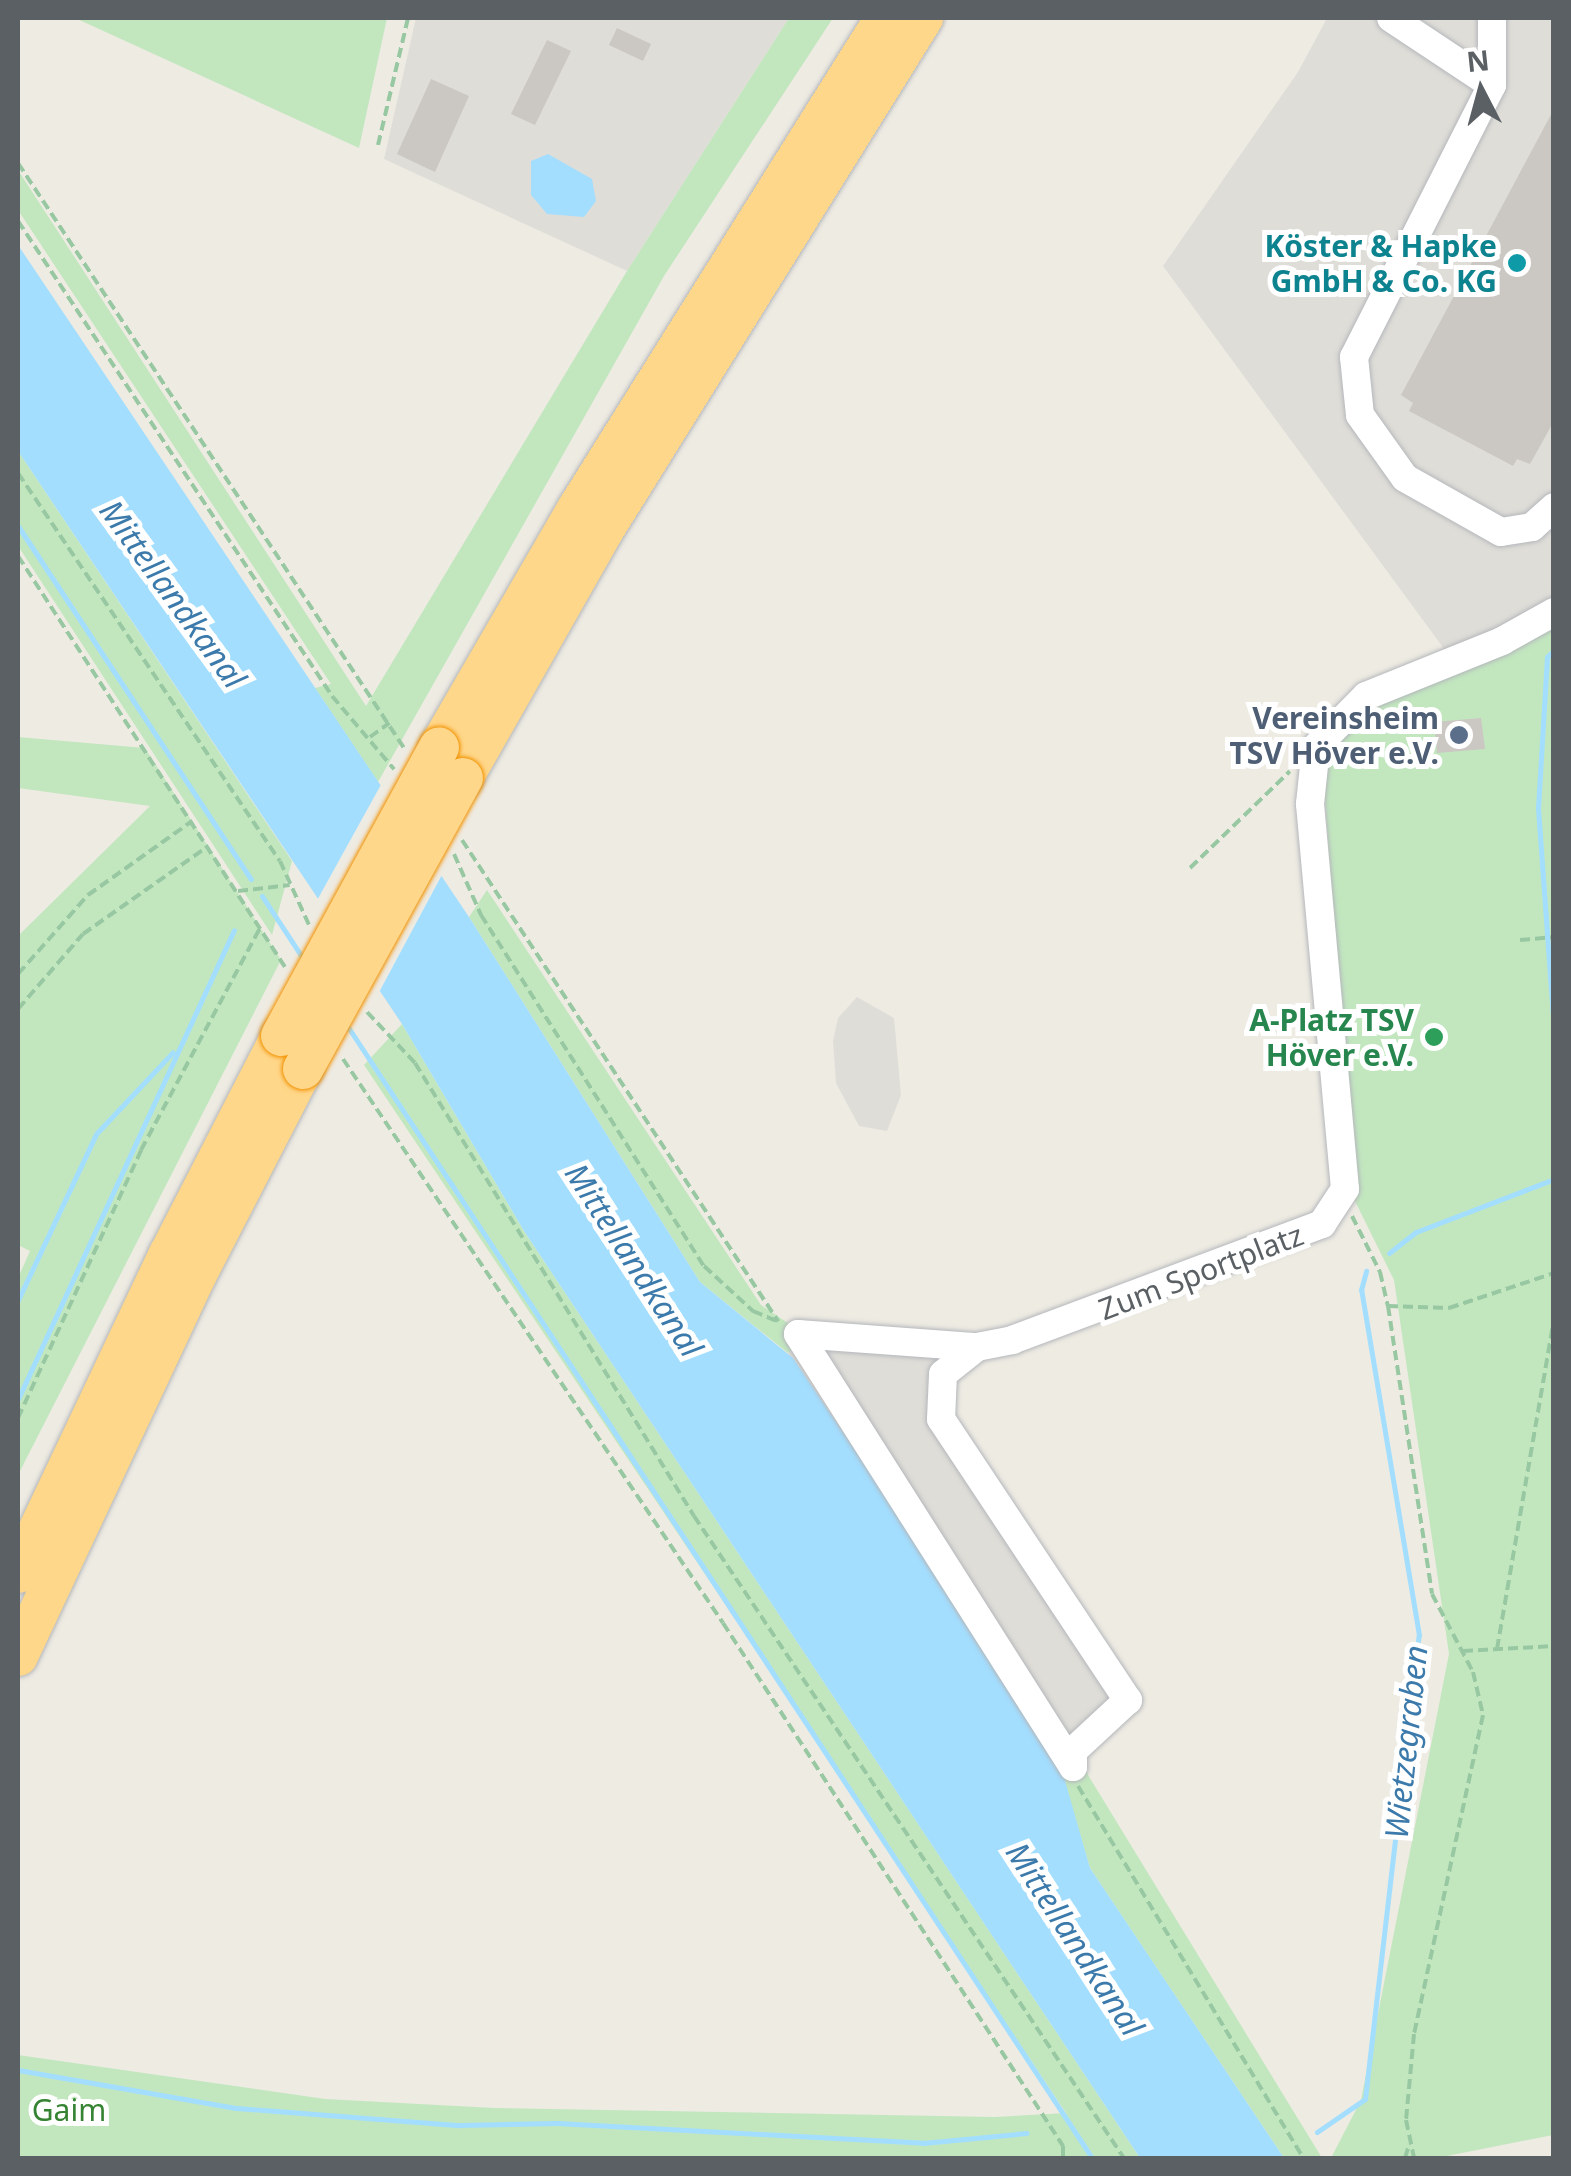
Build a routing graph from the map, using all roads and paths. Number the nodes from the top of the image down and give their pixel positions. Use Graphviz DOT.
graph roads {
  1 [pos="408,18"];
  2 [pos="885,18"];
  3 [pos="923,18"];
  4 [pos="1391,18"];
  5 [pos="1492,18"];
  6 [pos="1492,85"];
  7 [pos="378,145"];
  8 [pos="18,163"];
  9 [pos="18,221"];
  10 [pos="18,474"];
  11 [pos="1554,507"];
  12 [pos="18,556"];
  13 [pos="1554,612"];
  14 [pos="389,723"];
  15 [pos="370,737"];
  16 [pos="1316,747"];
  17 [pos="438,762"];
  18 [pos="397,773"];
  19 [pos="192,821"];
  20 [pos="208,846"];
  21 [pos="451,850"];
  22 [pos="471,855"];
  23 [pos="1190,868"];
  24 [pos="290,885"];
  25 [pos="238,890"];
  26 [pos="302,916"];
  27 [pos="260,928"];
  28 [pos="1554,937"];
  29 [pos="1520,940"];
  30 [pos="18,974"];
  31 [pos="290,976"];
  32 [pos="18,1010"];
  33 [pos="370,1016"];
  34 [pos="292,1053"];
  35 [pos="341,1056"];
  36 [pos="1346,1189"];
  37 [pos="1554,1272"];
  38 [pos="1388,1306"];
  39 [pos="1554,1320"];
  40 [pos="977,1347"];
  41 [pos="18,1418"];
  42 [pos="18,1573"];
  43 [pos="1554,1646"];
  44 [pos="1497,1649"];
  45 [pos="1463,1651"];
  46 [pos="18,1656"];
  47 [pos="1073,1767"];
  48 [pos="1408,2148"];
  49 [pos="1064,2158"];
  50 [pos="1124,2158"];
  51 [pos="1303,2158"];
  52 [pos="1406,2158"];
  53 [pos="1414,2158"];
  1 -- 7 [label="path"];
  2 -- 17 [label="highway"];
  3 -- 17 [label="highway"];
  4 -- 6 [label="street"];
  5 -- 6 [label="street"];
  6 -- 11 [label="street"];
  8 -- 14 [label="path"];
  9 -- 15 [label="path"];
  10 -- 24 [label="path"];
  12 -- 19 [label="path"];
  13 -- 16 [label="street"];
  14 -- 15 [label="path"];
  14 -- 17 [label="path"];
  15 -- 18 [label="path"];
  16 -- 23 [label="path"];
  16 -- 36 [label="street"];
  17 -- 34 [label="highway, bridge"];
  19 -- 20 [label="path"];
  19 -- 30 [label="path"];
  20 -- 25 [label="path"];
  20 -- 32 [label="path"];
  21 -- 22 [label="path"];
  24 -- 25 [label="path"];
  24 -- 26 [label="path"];
  25 -- 27 [label="path"];
  27 -- 31 [label="path"];
  27 -- 41 [label="path"];
  28 -- 29 [label="path"];
  33 -- 50 [label="path"];
  34 -- 42 [label="highway"];
  34 -- 46 [label="highway"];
  35 -- 49 [label="path"];
  36 -- 38 [label="path"];
  36 -- 40 [label="street, Zum Sportplatz"];
  37 -- 38 [label="path"];
  38 -- 45 [label="path"];
  39 -- 44 [label="path"];
  40 -- 47 [label="street"];
  40 -- 47 [label="street, Zum Sportplatz"];
  43 -- 44 [label="path"];
  44 -- 45 [label="path"];
  45 -- 48 [label="path"];
  47 -- 51 [label="path"];
  48 -- 52 [label="path"];
  48 -- 53 [label="path"];
}
